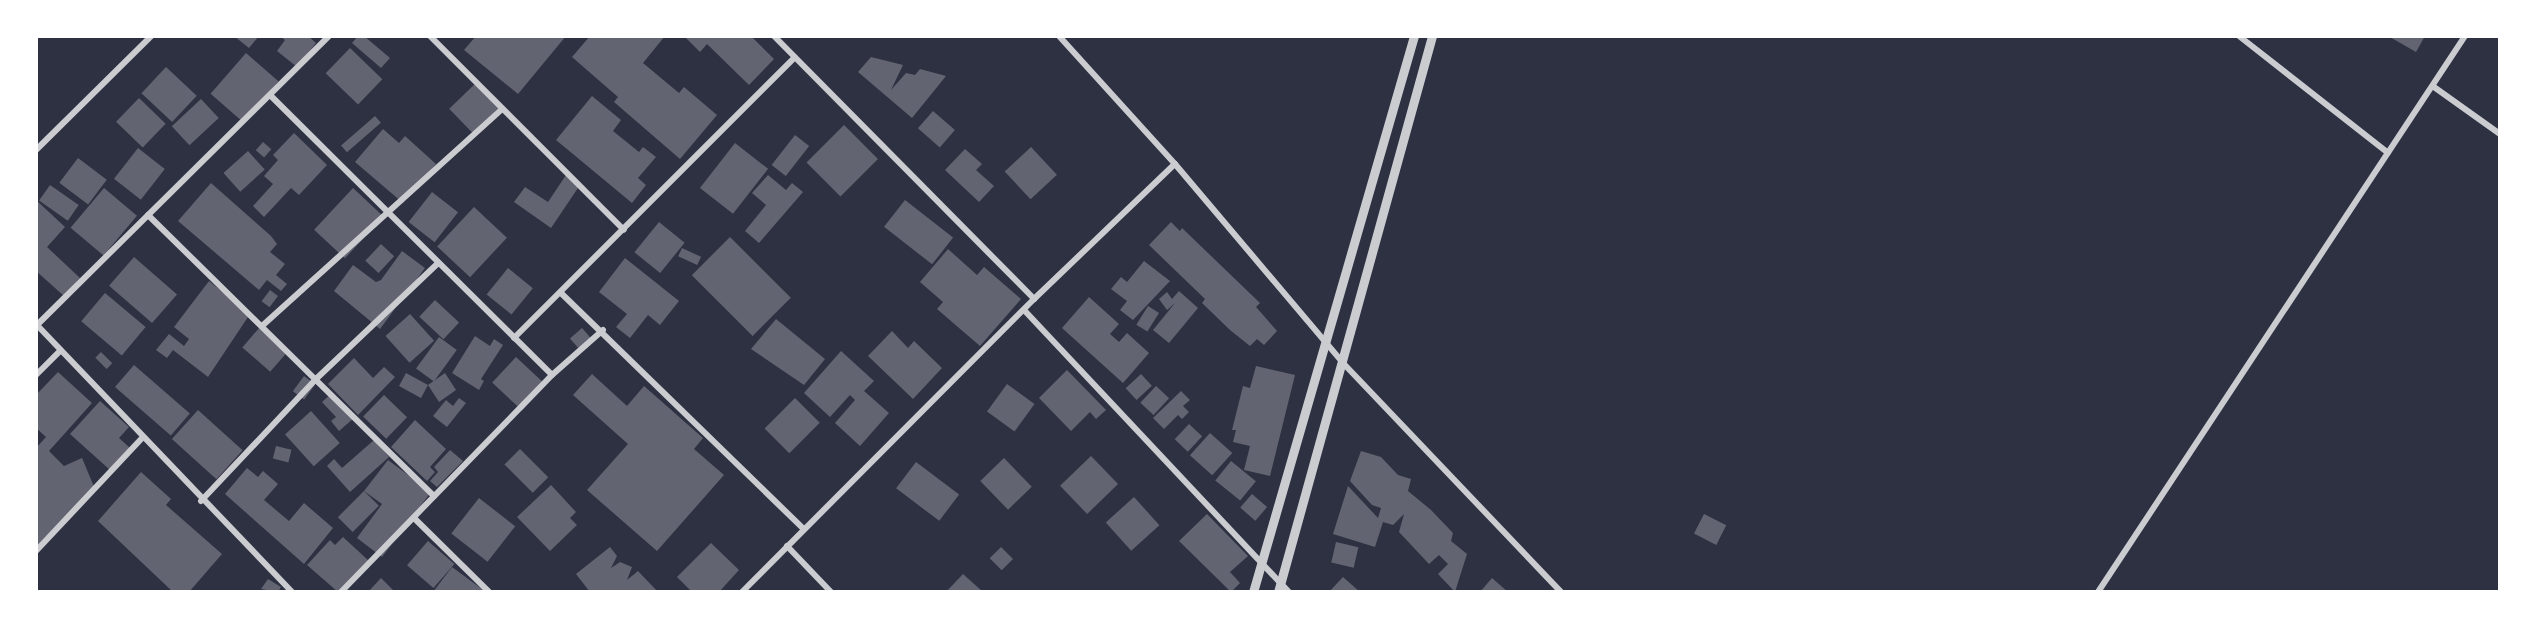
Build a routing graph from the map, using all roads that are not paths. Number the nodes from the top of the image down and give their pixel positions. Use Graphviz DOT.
graph roads {
  1 [pos="151,36"];
  2 [pos="329,36"];
  3 [pos="430,36"];
  4 [pos="774,36"];
  5 [pos="1059,36"];
  6 [pos="1414,36"];
  7 [pos="1432,36"];
  8 [pos="2239,36"];
  9 [pos="2465,36"];
  10 [pos="795,57"];
  11 [pos="2433,87"];
  12 [pos="270,95"];
  13 [pos="501,110"];
  14 [pos="2500,134"];
  15 [pos="36,150"];
  16 [pos="2388,153"];
  17 [pos="1175,164"];
  18 [pos="385,214"];
  19 [pos="148,215"];
  20 [pos="624,230"];
  21 [pos="437,264"];
  22 [pos="562,294"];
  23 [pos="1034,299"];
  24 [pos="1024,310"];
  25 [pos="36,324"];
  26 [pos="262,326"];
  27 [pos="603,330"];
  28 [pos="514,338"];
  29 [pos="1326,340"];
  30 [pos="59,352"];
  31 [pos="1343,363"];
  32 [pos="36,375"];
  33 [pos="552,375"];
  34 [pos="316,380"];
  35 [pos="142,438"];
  36 [pos="434,496"];
  37 [pos="201,501"];
  38 [pos="414,518"];
  39 [pos="804,529"];
  40 [pos="787,546"];
  41 [pos="36,551"];
  42 [pos="1261,563"];
  43 [pos="1279,588"];
  44 [pos="292,592"];
  45 [pos="341,592"];
  46 [pos="489,592"];
  47 [pos="742,592"];
  48 [pos="831,592"];
  49 [pos="1253,592"];
  50 [pos="1289,592"];
  51 [pos="1561,592"];
  52 [pos="2098,592"];
  1 -- 15 [label="street"];
  2 -- 12 [label="street"];
  3 -- 13 [label="street"];
  4 -- 10 [label="street"];
  5 -- 17 [label="street"];
  6 -- 29 [label="street"];
  7 -- 31 [label="street"];
  8 -- 16 [label="street"];
  9 -- 11 [label="street"];
  10 -- 20 [label="street"];
  10 -- 23 [label="street"];
  11 -- 14 [label="street"];
  11 -- 16 [label="street"];
  12 -- 18 [label="street"];
  12 -- 19 [label="street"];
  13 -- 18 [label="street"];
  13 -- 20 [label="street"];
  16 -- 52 [label="street"];
  17 -- 23 [label="street"];
  17 -- 29 [label="street"];
  18 -- 21 [label="street"];
  18 -- 26 [label="street"];
  19 -- 25 [label="street"];
  19 -- 26 [label="street"];
  20 -- 22 [label="street"];
  21 -- 28 [label="street"];
  21 -- 34 [label="street"];
  22 -- 27 [label="street"];
  22 -- 28 [label="street"];
  23 -- 24 [label="street"];
  24 -- 39 [label="street"];
  24 -- 42 [label="street"];
  25 -- 30 [label="street"];
  26 -- 34 [label="street"];
  27 -- 33 [label="street"];
  27 -- 39 [label="street"];
  28 -- 33 [label="street"];
  29 -- 31 [label="street"];
  29 -- 42 [label="street"];
  30 -- 32 [label="street"];
  30 -- 35 [label="street"];
  31 -- 43 [label="street"];
  31 -- 51 [label="street"];
  33 -- 36 [label="street"];
  34 -- 36 [label="street"];
  34 -- 37 [label="street"];
  35 -- 37 [label="street"];
  35 -- 41 [label="street"];
  36 -- 38 [label="street"];
  37 -- 44 [label="street"];
  38 -- 45 [label="street"];
  38 -- 46 [label="street"];
  39 -- 40 [label="street"];
  40 -- 47 [label="street"];
  40 -- 48 [label="street"];
  42 -- 43 [label="street"];
  42 -- 49 [label="street"];
  43 -- 50 [label="street"];
}
